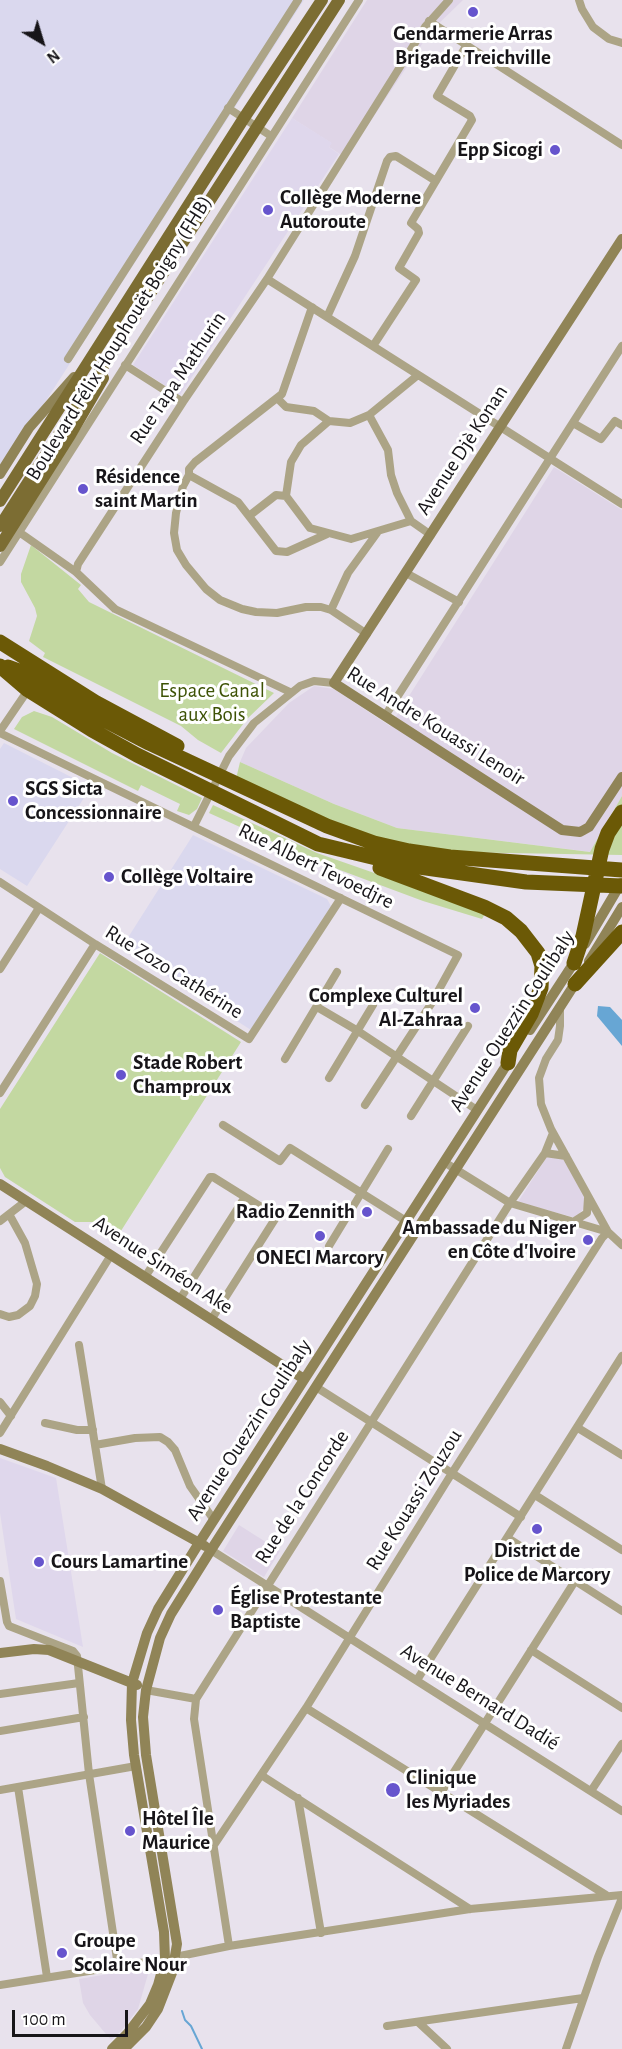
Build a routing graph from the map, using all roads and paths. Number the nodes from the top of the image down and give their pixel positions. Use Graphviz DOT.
graph roads {
  1 [pos="298,0"];
  2 [pos="322,0"];
  3 [pos="339,0"];
  4 [pos="359,0"];
  5 [pos="449,0"];
  6 [pos="579,0"];
  7 [pos="429,21"];
  8 [pos="622,43"];
  9 [pos="466,46"];
  10 [pos="228,108"];
  11 [pos="244,118"];
  12 [pos="258,127"];
  13 [pos="271,136"];
  14 [pos="622,145"];
  15 [pos="435,181"];
  16 [pos="622,239"];
  17 [pos="267,279"];
  18 [pos="152,290"];
  19 [pos="312,307"];
  20 [pos="327,317"];
  21 [pos="373,346"];
  22 [pos="622,346"];
  23 [pos="93,354"];
  24 [pos="619,357"];
  25 [pos="68,359"];
  26 [pos="125,365"];
  27 [pos="418,375"];
  28 [pos="278,399"];
  29 [pos="183,402"];
  30 [pos="369,415"];
  31 [pos="329,421"];
  32 [pos="573,423"];
  33 [pos="622,425"];
  34 [pos="500,427"];
  35 [pos="550,458"];
  36 [pos="0,474"];
  37 [pos="189,475"];
  38 [pos="286,496"];
  39 [pos="0,501"];
  40 [pos="622,504"];
  41 [pos="249,516"];
  42 [pos="411,521"];
  43 [pos="0,526"];
  44 [pos="19,532"];
  45 [pos="377,533"];
  46 [pos="327,534"];
  47 [pos="431,535"];
  48 [pos="0,546"];
  49 [pos="0,562"];
  50 [pos="76,572"];
  51 [pos="406,573"];
  52 [pos="459,602"];
  53 [pos="331,610"];
  54 [pos="367,634"];
  55 [pos="0,642"];
  56 [pos="0,666"];
  57 [pos="334,683"];
  58 [pos="28,690"];
  59 [pos="290,692"];
  60 [pos="385,716"];
  61 [pos="0,732"];
  62 [pos="213,771"];
  63 [pos="622,777"];
  64 [pos="622,812"];
  65 [pos="194,826"];
  66 [pos="318,844"];
  67 [pos="622,870"];
  68 [pos="622,880"];
  69 [pos="0,882"];
  70 [pos="622,886"];
  71 [pos="341,898"];
  72 [pos="622,907"];
  73 [pos="39,908"];
  74 [pos="622,933"];
  75 [pos="94,944"];
  76 [pos="574,963"];
  77 [pos="0,969"];
  78 [pos="337,972"];
  79 [pos="575,984"];
  80 [pos="373,1005"];
  81 [pos="317,1007"];
  82 [pos="560,1010"];
  83 [pos="468,1026"];
  84 [pos="357,1031"];
  85 [pos="397,1057"];
  86 [pos="285,1059"];
  87 [pos="508,1063"];
  88 [pos="329,1078"];
  89 [pos="432,1081"];
  90 [pos="0,1093"];
  91 [pos="365,1105"];
  92 [pos="477,1110"];
  93 [pos="411,1116"];
  94 [pos="223,1125"];
  95 [pos="553,1133"];
  96 [pos="388,1149"];
  97 [pos="545,1153"];
  98 [pos="566,1156"];
  99 [pos="444,1162"];
  100 [pos="456,1170"];
  101 [pos="0,1184"];
  102 [pos="362,1193"];
  103 [pos="245,1197"];
  104 [pos="588,1197"];
  105 [pos="26,1201"];
  106 [pos="510,1203"];
  107 [pos="9,1214"];
  108 [pos="0,1221"];
  109 [pos="406,1221"];
  110 [pos="573,1222"];
  111 [pos="609,1232"];
  112 [pos="622,1245"];
  113 [pos="329,1246"];
  114 [pos="111,1255"];
  115 [pos="146,1277"];
  116 [pos="180,1299"];
  117 [pos="0,1314"];
  118 [pos="211,1320"];
  119 [pos="79,1345"];
  120 [pos="622,1356"];
  121 [pos="304,1380"];
  122 [pos="316,1387"];
  123 [pos="0,1402"];
  124 [pos="11,1416"];
  125 [pos="371,1422"];
  126 [pos="45,1423"];
  127 [pos="578,1428"];
  128 [pos="93,1430"];
  129 [pos="0,1433"];
  130 [pos="95,1445"];
  131 [pos="0,1449"];
  132 [pos="622,1455"];
  133 [pos="452,1473"];
  134 [pos="102,1489"];
  135 [pos="535,1495"];
  136 [pos="521,1517"];
  137 [pos="214,1520"];
  138 [pos="508,1538"];
  139 [pos="200,1543"];
  140 [pos="211,1550"];
  141 [pos="622,1550"];
  142 [pos="575,1581"];
  143 [pos="267,1585"];
  144 [pos="0,1586"];
  145 [pos="622,1611"];
  146 [pos="349,1637"];
  147 [pos="531,1650"];
  148 [pos="0,1653"];
  149 [pos="78,1661"];
  150 [pos="417,1680"];
  151 [pos="79,1683"];
  152 [pos="132,1683"];
  153 [pos="146,1690"];
  154 [pos="0,1694"];
  155 [pos="196,1699"];
  156 [pos="306,1707"];
  157 [pos="622,1708"];
  158 [pos="84,1717"];
  159 [pos="484,1723"];
  160 [pos="0,1731"];
  161 [pos="622,1744"];
  162 [pos="136,1766"];
  163 [pos="89,1774"];
  164 [pos="261,1775"];
  165 [pos="18,1787"];
  166 [pos="0,1790"];
  167 [pos="442,1791"];
  168 [pos="591,1791"];
  169 [pos="298,1798"];
  170 [pos="622,1811"];
  171 [pos="212,1848"];
  172 [pos="606,1895"];
  173 [pos="622,1897"];
  174 [pos="470,1909"];
  175 [pos="321,1933"];
  176 [pos="229,1946"];
  177 [pos="170,1958"];
  178 [pos="118,1966"];
  179 [pos="46,1977"];
  180 [pos="0,1985"];
  181 [pos="583,1998"];
  182 [pos="418,2022"];
  183 [pos="387,2026"];
  184 [pos="112,2049"];
  185 [pos="124,2049"];
  186 [pos="447,2049"];
  187 [pos="566,2049"];
  1 -- 10 [label="street, Boulevard Félix Houphouët Boigny (FHB)"];
  2 -- 11 [label="main road, Boulevard Félix Houphouët Boigny (FHB)"];
  3 -- 12 [label="main road, Boulevard Félix Houphouët Boigny (FHB)"];
  4 -- 13 [label="street, Boulevard Félix Houphouët Boigny (FHB)"];
  5 -- 7 [label="street, Rue Tapa Mathurin"];
  6 -- 8 [label="street"];
  7 -- 9 [label="street"];
  7 -- 17 [label="street, Rue Tapa Mathurin"];
  9 -- 14 [label="street"];
  9 -- 15 [label="street"];
  10 -- 11 [label="street"];
  10 -- 25 [label="street, Boulevard Félix Houphouët Boigny (FHB)"];
  11 -- 12 [label="street"];
  11 -- 23 [label="main road, Boulevard Félix Houphouët Boigny (FHB)"];
  12 -- 13 [label="street"];
  12 -- 18 [label="main road, Boulevard Félix Houphouët Boigny (FHB)"];
  13 -- 26 [label="street, Boulevard Félix Houphouët Boigny (FHB)"];
  15 -- 20 [label="street"];
  15 -- 21 [label="street"];
  16 -- 34 [label="street, Avenue Djè Konan"];
  17 -- 19 [label="street"];
  17 -- 29 [label="street, Rue Tapa Mathurin"];
  18 -- 43 [label="main road, Boulevard Félix Houphouët Boigny (FHB)"];
  18 -- 48 [label="main road, Boulevard Félix Houphouët Boigny (FHB)"];
  19 -- 20 [label="street"];
  19 -- 28 [label="street"];
  20 -- 21 [label="street"];
  21 -- 27 [label="street"];
  22 -- 24 [label="street"];
  23 -- 36 [label="street, Boulevard Félix Houphouët Boigny (FHB)"];
  23 -- 39 [label="main road"];
  24 -- 32 [label="street"];
  26 -- 29 [label="street"];
  26 -- 44 [label="street, Boulevard Félix Houphouët Boigny (FHB)"];
  27 -- 30 [label="street"];
  27 -- 34 [label="street"];
  28 -- 31 [label="street"];
  28 -- 37 [label="street"];
  29 -- 50 [label="street, Rue Tapa Mathurin"];
  30 -- 31 [label="street"];
  30 -- 42 [label="street"];
  31 -- 38 [label="street"];
  32 -- 33 [label="street"];
  32 -- 35 [label="street"];
  34 -- 35 [label="street"];
  34 -- 47 [label="street, Avenue Djè Konan"];
  35 -- 40 [label="street"];
  35 -- 52 [label="street"];
  37 -- 41 [label="street"];
  37 -- 53 [label="street"];
  38 -- 41 [label="street"];
  38 -- 46 [label="street"];
  41 -- 46 [label="street"];
  42 -- 45 [label="street"];
  42 -- 47 [label="street"];
  44 -- 49 [label="street, Boulevard Félix Houphouët Boigny (FHB)"];
  44 -- 50 [label="street"];
  45 -- 46 [label="street"];
  45 -- 53 [label="street"];
  47 -- 51 [label="street, Avenue Djè Konan"];
  50 -- 59 [label="street"];
  51 -- 52 [label="street"];
  51 -- 54 [label="street, Avenue Djè Konan"];
  52 -- 60 [label="street"];
  53 -- 54 [label="street"];
  54 -- 57 [label="street, Avenue Djè Konan"];
  55 -- 62 [label="highway"];
  56 -- 58 [label="highway"];
  56 -- 62 [label="highway"];
  57 -- 59 [label="street, Rue Andre Kouassi Lenoir"];
  57 -- 60 [label="street, Rue Andre Kouassi Lenoir"];
  58 -- 61 [label="street"];
  58 -- 66 [label="highway"];
  59 -- 65 [label="street, Rue Andre Kouassi Lenoir"];
  60 -- 63 [label="street, Rue Andre Kouassi Lenoir"];
  61 -- 65 [label="street, Rue Albert Tevoedjre"];
  62 -- 67 [label="highway"];
  64 -- 76 [label="highway"];
  65 -- 71 [label="street, Rue Albert Tevoedjre"];
  66 -- 70 [label="highway"];
  66 -- 87 [label="highway"];
  68 -- 76 [label="street, Avenue Ouezzin Coulibaly"];
  69 -- 73 [label="street, Rue Zozo Cathérine"];
  71 -- 75 [label="street, Rue Zozo Cathérine"];
  71 -- 85 [label="street, Rue Albert Tevoedjre"];
  72 -- 79 [label="street, Avenue Ouezzin Coulibaly"];
  73 -- 75 [label="street, Rue Zozo Cathérine"];
  73 -- 77 [label="street"];
  74 -- 79 [label="highway"];
  75 -- 90 [label="street"];
  76 -- 87 [label="street, Avenue Ouezzin Coulibaly"];
  78 -- 81 [label="street"];
  79 -- 82 [label="street, Avenue Ouezzin Coulibaly"];
  80 -- 84 [label="street"];
  81 -- 84 [label="street"];
  81 -- 86 [label="street"];
  82 -- 95 [label="street"];
  82 -- 100 [label="street, Avenue Ouezzin Coulibaly"];
  83 -- 89 [label="street"];
  84 -- 85 [label="street"];
  84 -- 88 [label="street"];
  85 -- 89 [label="street"];
  85 -- 91 [label="street, Rue Albert Tevoedjre"];
  87 -- 92 [label="street, Avenue Ouezzin Coulibaly"];
  89 -- 92 [label="street"];
  89 -- 93 [label="street"];
  92 -- 99 [label="street, Avenue Ouezzin Coulibaly"];
  94 -- 102 [label="street"];
  95 -- 97 [label="street, Rue de la Concorde"];
  95 -- 98 [label="street"];
  96 -- 102 [label="street"];
  97 -- 98 [label="street"];
  97 -- 106 [label="street, Rue de la Concorde"];
  98 -- 104 [label="street"];
  99 -- 100 [label="street"];
  99 -- 109 [label="street, Avenue Ouezzin Coulibaly"];
  100 -- 106 [label="street"];
  100 -- 122 [label="street, Avenue Ouezzin Coulibaly"];
  101 -- 105 [label="street, Avenue Siméon Ake"];
  102 -- 109 [label="street"];
  102 -- 113 [label="street"];
  103 -- 115 [label="street"];
  103 -- 116 [label="street"];
  103 -- 118 [label="street"];
  104 -- 110 [label="street"];
  104 -- 111 [label="street"];
  105 -- 107 [label="street"];
  105 -- 114 [label="street, Avenue Siméon Ake"];
  106 -- 110 [label="street"];
  106 -- 125 [label="street, Rue de la Concorde"];
  107 -- 108 [label="street"];
  107 -- 117 [label="street"];
  109 -- 121 [label="street, Avenue Ouezzin Coulibaly"];
  110 -- 111 [label="street"];
  111 -- 112 [label="street"];
  111 -- 133 [label="street, Rue Kouassi Zouzou"];
  114 -- 115 [label="street, Avenue Siméon Ake"];
  114 -- 124 [label="street"];
  115 -- 116 [label="street, Avenue Siméon Ake"];
  116 -- 118 [label="street, Avenue Siméon Ake"];
  118 -- 121 [label="street, Avenue Siméon Ake"];
  119 -- 128 [label="street"];
  120 -- 127 [label="street"];
  121 -- 137 [label="street, Avenue Ouezzin Coulibaly"];
  122 -- 125 [label="street"];
  122 -- 140 [label="street, Avenue Ouezzin Coulibaly"];
  123 -- 124 [label="street"];
  124 -- 129 [label="street"];
  125 -- 133 [label="street"];
  125 -- 143 [label="street, Rue de la Concorde"];
  126 -- 128 [label="street"];
  127 -- 132 [label="street"];
  127 -- 135 [label="street"];
  128 -- 130 [label="street"];
  130 -- 134 [label="street"];
  130 -- 137 [label="street"];
  131 -- 134 [label="street, Avenue Bernard Dadié"];
  133 -- 136 [label="street"];
  133 -- 146 [label="street, Rue Kouassi Zouzou"];
  134 -- 139 [label="street, Avenue Bernard Dadié"];
  135 -- 136 [label="street"];
  135 -- 141 [label="street"];
  136 -- 138 [label="street"];
  137 -- 139 [label="street, Avenue Ouezzin Coulibaly"];
  138 -- 142 [label="street"];
  138 -- 150 [label="street"];
  139 -- 140 [label="street, Avenue Bernard Dadié"];
  139 -- 152 [label="street, Avenue Ouezzin Coulibaly"];
  140 -- 143 [label="street, Avenue Bernard Dadié"];
  140 -- 153 [label="street, Avenue Ouezzin Coulibaly"];
  142 -- 145 [label="street"];
  142 -- 147 [label="street"];
  143 -- 146 [label="street, Avenue Bernard Dadié"];
  143 -- 155 [label="street, Rue de la Concorde"];
  144 -- 149 [label="street"];
  146 -- 150 [label="street, Avenue Bernard Dadié"];
  146 -- 156 [label="street, Rue Kouassi Zouzou"];
  147 -- 157 [label="street"];
  147 -- 159 [label="street"];
  148 -- 149 [label="street"];
  149 -- 151 [label="street"];
  149 -- 152 [label="street"];
  150 -- 159 [label="street, Avenue Bernard Dadié"];
  151 -- 154 [label="street"];
  151 -- 158 [label="street"];
  152 -- 153 [label="street"];
  152 -- 162 [label="street, Avenue Ouezzin Coulibaly"];
  153 -- 155 [label="street"];
  153 -- 177 [label="street, Avenue Ouezzin Coulibaly"];
  155 -- 171 [label="street"];
  156 -- 164 [label="street, Rue Kouassi Zouzou"];
  156 -- 167 [label="street"];
  158 -- 160 [label="street"];
  158 -- 163 [label="street"];
  159 -- 167 [label="street"];
  159 -- 168 [label="street, Avenue Bernard Dadié"];
  161 -- 168 [label="street"];
  162 -- 163 [label="street"];
  162 -- 177 [label="street, Avenue Ouezzin Coulibaly"];
  163 -- 165 [label="street"];
  163 -- 178 [label="street"];
  164 -- 169 [label="street"];
  164 -- 171 [label="street, Rue Kouassi Zouzou"];
  165 -- 166 [label="street"];
  165 -- 179 [label="street"];
  167 -- 172 [label="street"];
  168 -- 170 [label="street, Avenue Bernard Dadié"];
  169 -- 174 [label="street"];
  169 -- 175 [label="street"];
  171 -- 176 [label="street"];
  172 -- 173 [label="street"];
  172 -- 174 [label="street"];
  173 -- 181 [label="street"];
  174 -- 175 [label="street"];
  175 -- 176 [label="street"];
  176 -- 177 [label="street"];
  177 -- 178 [label="street"];
  177 -- 184 [label="street, Avenue Ouezzin Coulibaly"];
  177 -- 185 [label="street, Avenue Ouezzin Coulibaly"];
  178 -- 179 [label="street"];
  179 -- 180 [label="street"];
  181 -- 182 [label="street"];
  181 -- 187 [label="street"];
  182 -- 183 [label="street"];
  182 -- 186 [label="street"];
}
